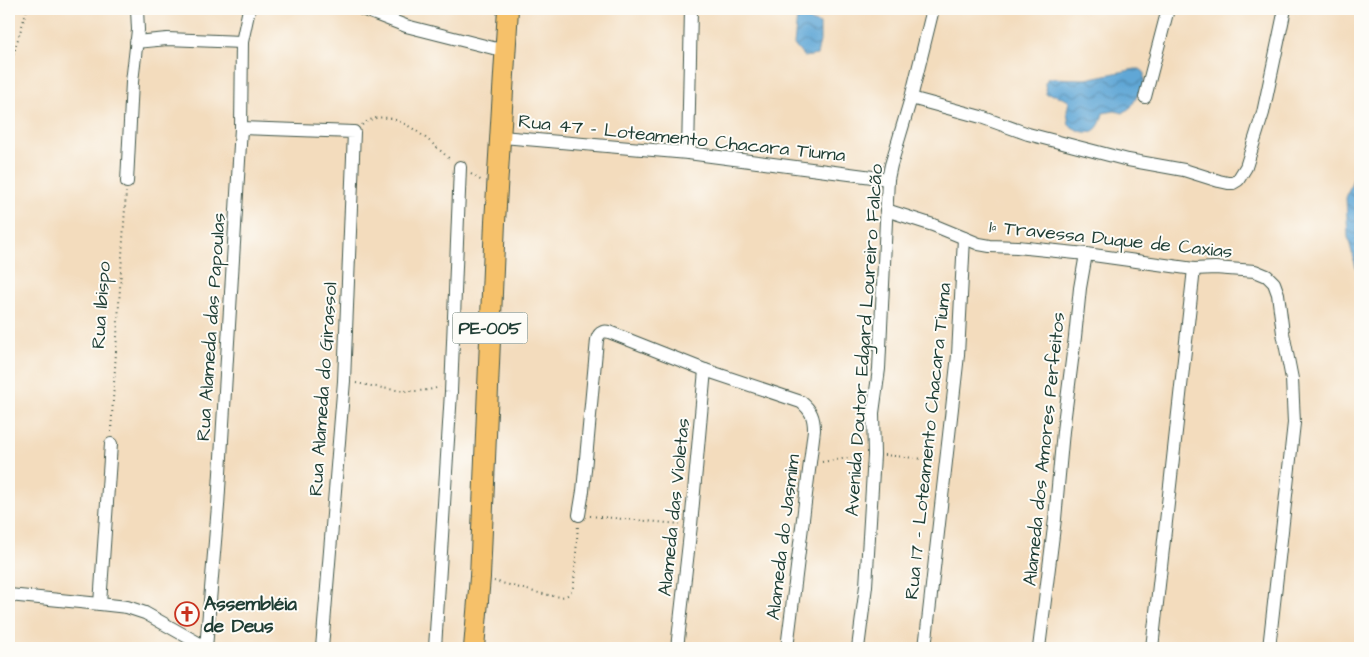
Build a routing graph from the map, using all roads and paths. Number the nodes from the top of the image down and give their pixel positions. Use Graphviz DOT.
graph roads {
  1 [pos="27,9"];
  2 [pos="137,9"];
  3 [pos="249,9"];
  4 [pos="362,9"];
  5 [pos="508,9"];
  6 [pos="691,9"];
  7 [pos="933,9"];
  8 [pos="1168,9"];
  9 [pos="1285,9"];
  10 [pos="136,42"];
  11 [pos="242,42"];
  12 [pos="505,51"];
  13 [pos="9,68"];
  14 [pos="1145,96"];
  15 [pos="910,98"];
  16 [pos="241,128"];
  17 [pos="354,132"];
  18 [pos="501,136"];
  19 [pos="688,153"];
  20 [pos="460,167"];
  21 [pos="888,179"];
  22 [pos="127,182"];
  23 [pos="497,190"];
  24 [pos="886,210"];
  25 [pos="964,238"];
  26 [pos="1086,254"];
  27 [pos="1194,269"];
  28 [pos="705,370"];
  29 [pos="344,381"];
  30 [pos="451,384"];
  31 [pos="111,444"];
  32 [pos="579,514"];
  33 [pos="691,525"];
  34 [pos="480,577"];
  35 [pos="9,595"];
  36 [pos="100,604"];
  37 [pos="206,648"];
  38 [pos="322,648"];
  39 [pos="435,648"];
  40 [pos="474,648"];
  41 [pos="677,648"];
  42 [pos="787,648"];
  43 [pos="858,648"];
  44 [pos="925,648"];
  45 [pos="1039,648"];
  46 [pos="1152,648"];
  47 [pos="1269,648"];
  1 -- 13 [label="path"];
  2 -- 10 [label="street"];
  3 -- 11 [label="street, Rua Alameda das Papoulas"];
  4 -- 12 [label="street"];
  5 -- 12 [label="main road, PE-005"];
  6 -- 19 [label="street"];
  7 -- 15 [label="street, Avenida Doutor Edgard Loureiro Falcão"];
  8 -- 14 [label="street"];
  9 -- 15 [label="street"];
  10 -- 11 [label="street"];
  10 -- 22 [label="street"];
  11 -- 16 [label="street, Rua Alameda das Papoulas"];
  12 -- 18 [label="main road, PE-005"];
  15 -- 21 [label="street, Avenida Doutor Edgard Loureiro Falcão"];
  16 -- 17 [label="street"];
  16 -- 37 [label="street, Rua Alameda das Papoulas"];
  17 -- 20 [label="path"];
  17 -- 29 [label="street, Rua Alameda do Girassol"];
  18 -- 19 [label="street, Rua 47 - Loteamento Chacara Tiuma"];
  18 -- 23 [label="main road, PE-005"];
  19 -- 21 [label="street, Rua 47 - Loteamento Chacara Tiuma"];
  20 -- 23 [label="path"];
  20 -- 30 [label="street"];
  21 -- 24 [label="street, Avenida Doutor Edgard Loureiro Falcão"];
  22 -- 31 [label="path, Rua Ibispo"];
  23 -- 34 [label="main road, PE-005"];
  24 -- 25 [label="street, 1ª Travessa Duque de Caxias"];
  24 -- 43 [label="street, Avenida Doutor Edgard Loureiro Falcão"];
  25 -- 26 [label="street, 1ª Travessa Duque de Caxias"];
  25 -- 44 [label="street, Rua 17 - Loteamento Chacara Tiuma"];
  26 -- 27 [label="street, 1ª Travessa Duque de Caxias"];
  26 -- 45 [label="street, Alameda dos Amores Perfeitos"];
  27 -- 46 [label="street"];
  27 -- 47 [label="street, 1ª Travessa Duque de Caxias"];
  28 -- 32 [label="street"];
  28 -- 33 [label="street, Alameda das Violetas"];
  28 -- 42 [label="street, Alameda do Jasmim"];
  29 -- 30 [label="path"];
  29 -- 38 [label="street, Rua Alameda do Girassol"];
  30 -- 39 [label="street"];
  31 -- 36 [label="street"];
  32 -- 33 [label="path"];
  32 -- 34 [label="path"];
  33 -- 41 [label="street, Alameda das Violetas"];
  34 -- 40 [label="main road, PE-005"];
  35 -- 36 [label="street"];
  36 -- 37 [label="street"];
}
